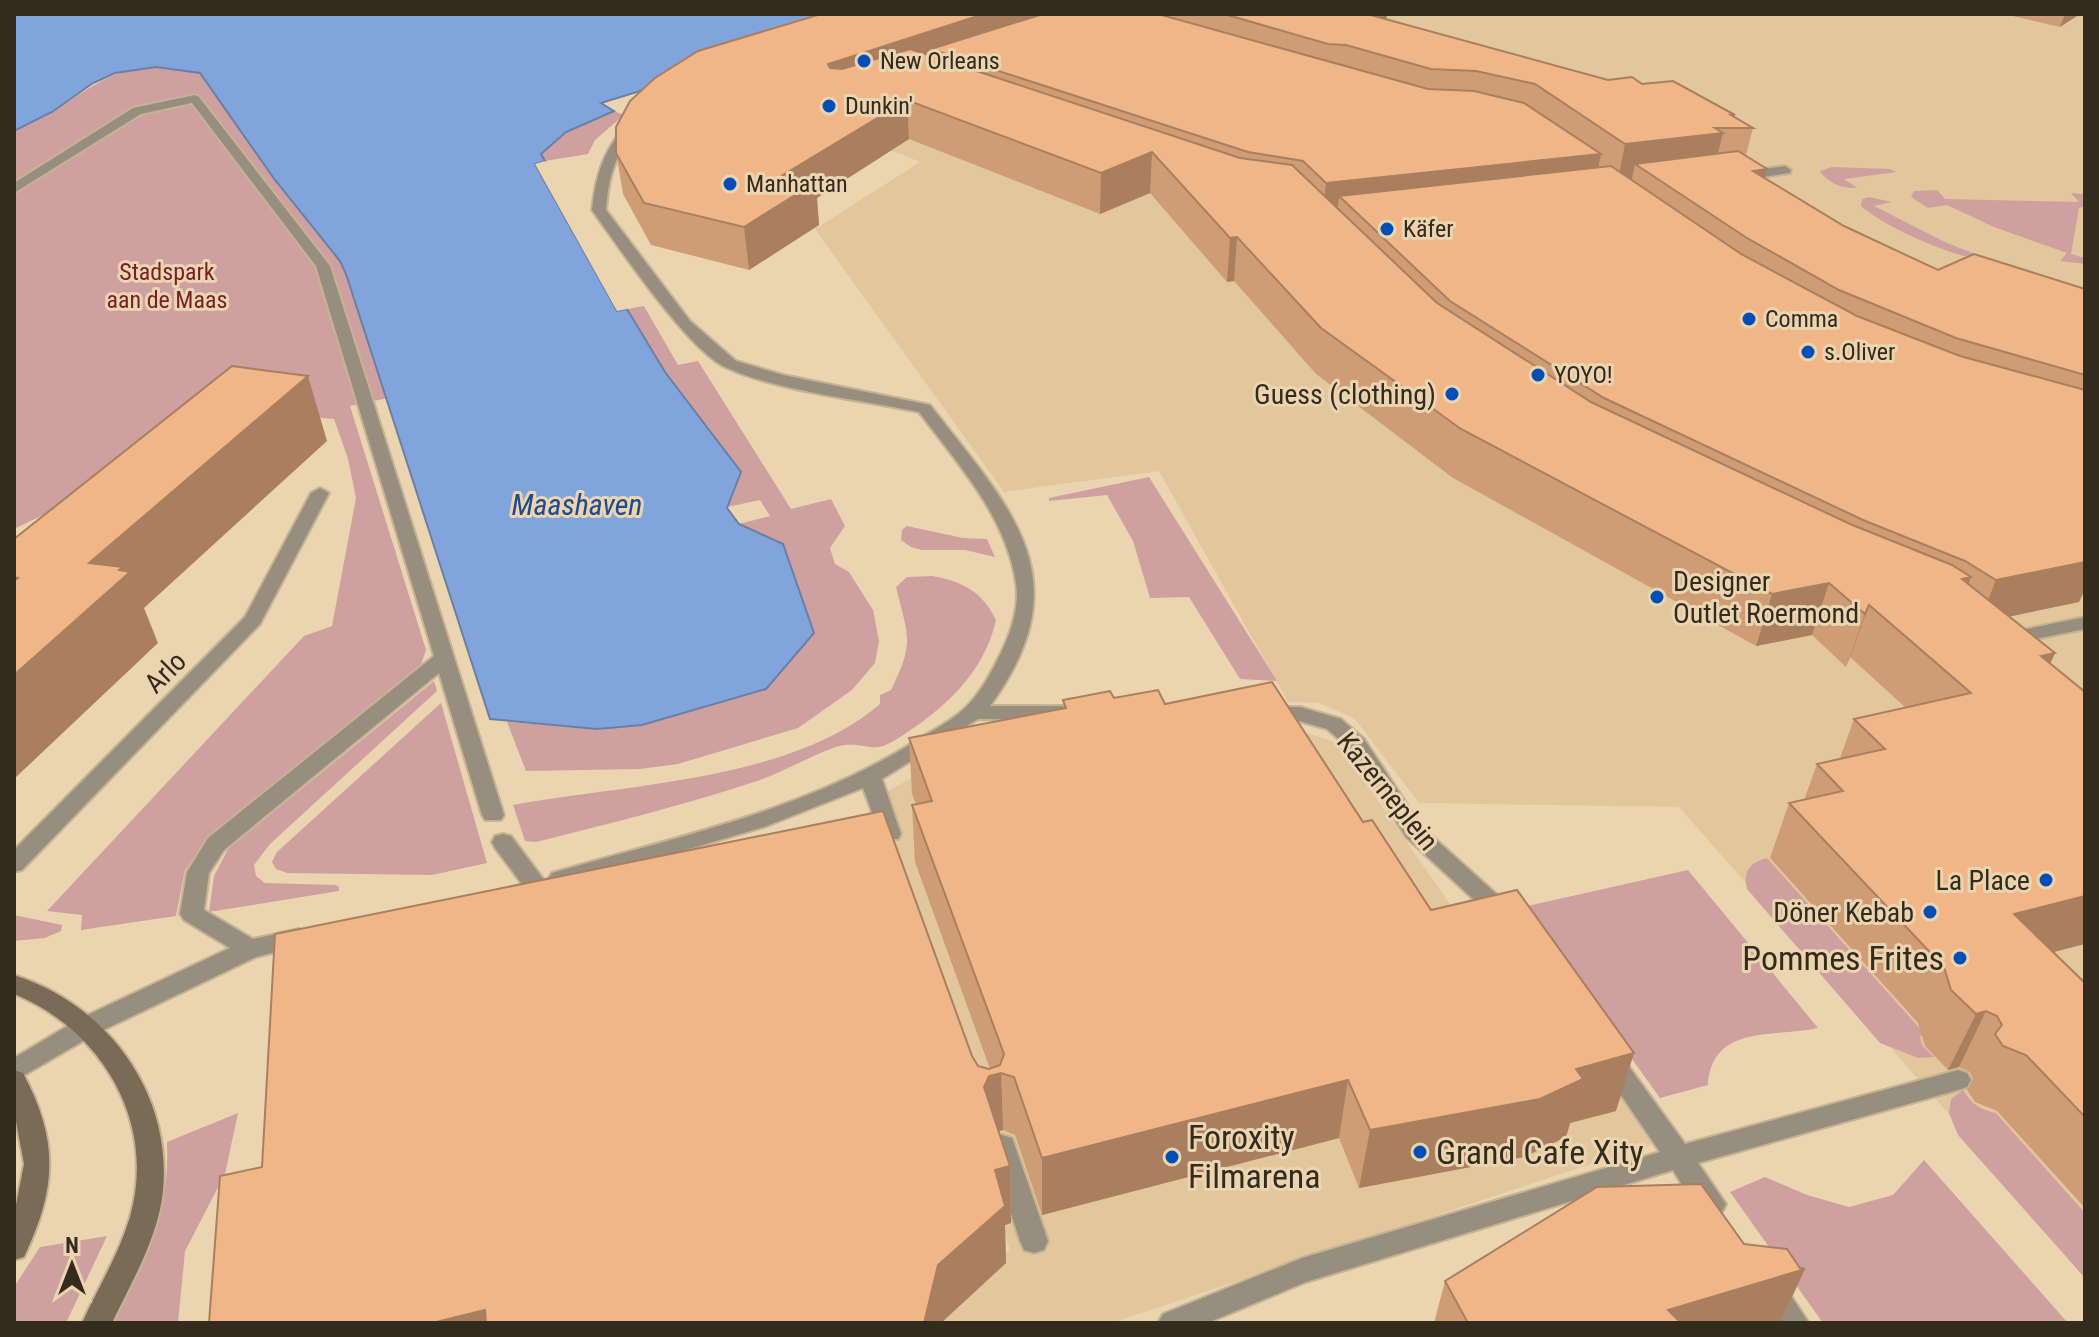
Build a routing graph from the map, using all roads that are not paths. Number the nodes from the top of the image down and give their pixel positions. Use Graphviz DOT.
graph roads {
  1 [pos="650,113"];
  2 [pos="1785,170"];
  3 [pos="1722,179"];
  4 [pos="14,189"];
  5 [pos="320,493"];
  6 [pos="2085,623"];
  7 [pos="2012,658"];
  8 [pos="443,659"];
  9 [pos="973,712"];
  10 [pos="1082,713"];
  11 [pos="1238,714"];
  12 [pos="870,776"];
  13 [pos="493,815"];
  14 [pos="503,842"];
  15 [pos="896,849"];
  16 [pos="14,864"];
  17 [pos="536,886"];
  18 [pos="506,893"];
  19 [pos="326,932"];
  20 [pos="1518,932"];
  21 [pos="250,949"];
  22 [pos="14,984"];
  23 [pos="88,1026"];
  24 [pos="1599,1044"];
  25 [pos="14,1071"];
  26 [pos="14,1080"];
  27 [pos="1958,1080"];
  28 [pos="1002,1144"];
  29 [pos="1680,1157"];
  30 [pos="1724,1221"];
  31 [pos="1034,1241"];
  32 [pos="14,1248"];
  33 [pos="1759,1272"];
  34 [pos="97,1323"];
  35 [pos="1173,1323"];
  36 [pos="1794,1323"];
  1 -- 9 [label="street"];
  2 -- 3 [label="street"];
  4 -- 8 [label="street"];
  5 -- 16 [label="street, Arlo"];
  6 -- 7 [label="street"];
  8 -- 13 [label="street"];
  8 -- 21 [label="street"];
  9 -- 10 [label="street"];
  9 -- 12 [label="street"];
  11 -- 20 [label="street, Kazerneplein"];
  12 -- 15 [label="street"];
  12 -- 17 [label="street"];
  14 -- 17 [label="street"];
  17 -- 18 [label="street"];
  19 -- 21 [label="street"];
  21 -- 23 [label="street"];
  22 -- 23 [label="main road"];
  23 -- 25 [label="street"];
  23 -- 34 [label="main road"];
  24 -- 29 [label="street"];
  26 -- 32 [label="main road"];
  27 -- 29 [label="street"];
  28 -- 31 [label="street"];
  29 -- 30 [label="street"];
  29 -- 35 [label="street"];
  33 -- 36 [label="street"];
}
